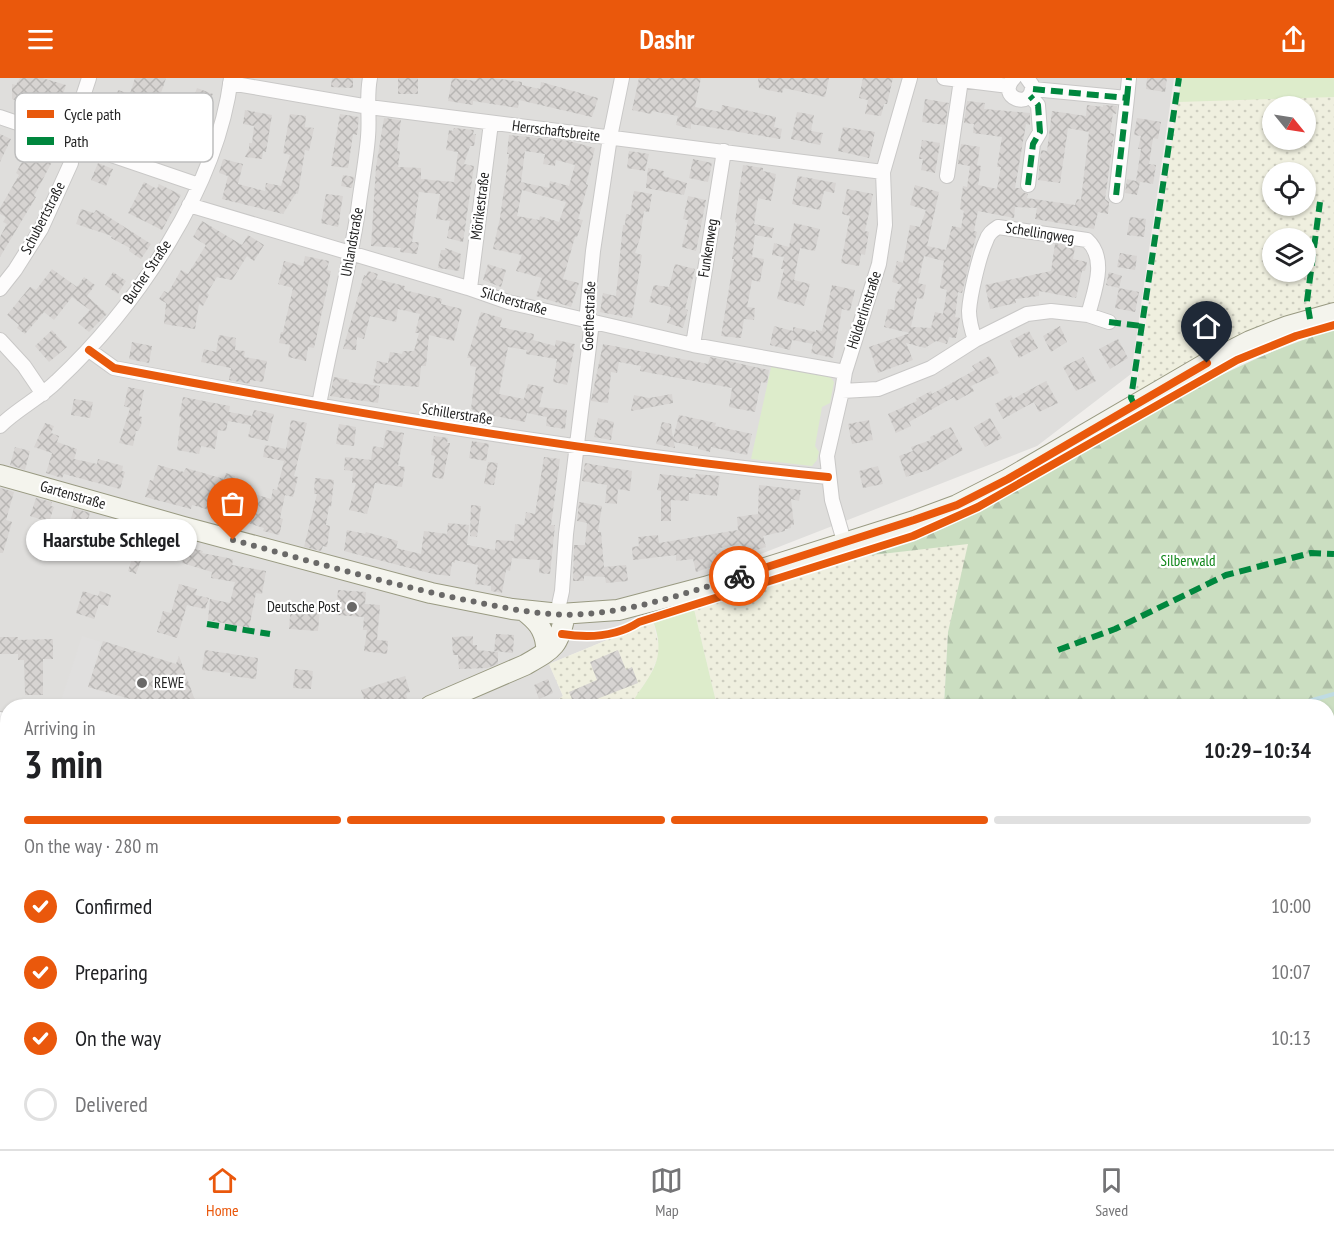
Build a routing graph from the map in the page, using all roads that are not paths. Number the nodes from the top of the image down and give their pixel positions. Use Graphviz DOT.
graph roads {
  1 [pos="89,78"];
  2 [pos="370,78"];
  3 [pos="622,78"];
  4 [pos="910,78"];
  5 [pos="944,78"];
  6 [pos="1129,78"];
  7 [pos="231,80"];
  8 [pos="960,80"];
  9 [pos="1011,82"];
  10 [pos="1030,88"];
  11 [pos="84,93"];
  12 [pos="1127,98"];
  13 [pos="369,107"];
  14 [pos="0,117"];
  15 [pos="15,122"];
  16 [pos="491,123"];
  17 [pos="610,137"];
  18 [pos="213,151"];
  19 [pos="724,151"];
  20 [pos="71,162"];
  21 [pos="131,162"];
  22 [pos="208,162"];
  23 [pos="883,172"];
  24 [pos="947,176"];
  25 [pos="199,185"];
  26 [pos="1028,185"];
  27 [pos="1116,196"];
  28 [pos="189,205"];
  29 [pos="352,252"];
  30 [pos="470,288"];
  31 [pos="0,289"];
  32 [pos="1334,312"];
  33 [pos="1088,315"];
  34 [pos="592,322"];
  35 [pos="1109,322"];
  36 [pos="0,340"];
  37 [pos="975,340"];
  38 [pos="693,345"];
  39 [pos="89,350"];
  40 [pos="845,372"];
  41 [pos="842,391"];
  42 [pos="42,394"];
  43 [pos="319,405"];
  44 [pos="0,426"];
  45 [pos="578,446"];
  46 [pos="0,475"];
  47 [pos="828,477"];
  48 [pos="844,541"];
  49 [pos="523,610"];
  50 [pos="561,614"];
  51 [pos="542,651"];
  52 [pos="446,699"];
  1 -- 11 [label="street, Schubertstraße"];
  2 -- 13 [label="street, Uhlandstraße"];
  3 -- 17 [label="street, Goethestraße"];
  4 -- 23 [label="street, Hölderlinstraße"];
  5 -- 8 [label="street"];
  6 -- 12 [label="street"];
  7 -- 13 [label="street, Herrschaftsbreite"];
  7 -- 18 [label="street, Bucher Straße"];
  8 -- 9 [label="street"];
  8 -- 24 [label="street"];
  9 -- 10 [label="street"];
  10 -- 12 [label="street"];
  10 -- 26 [label="street"];
  12 -- 27 [label="street"];
  13 -- 16 [label="street, Herrschaftsbreite"];
  13 -- 29 [label="street, Uhlandstraße"];
  14 -- 15 [label="street"];
  16 -- 17 [label="street, Herrschaftsbreite"];
  16 -- 30 [label="street, Mörikestraße"];
  17 -- 19 [label="street, Herrschaftsbreite"];
  17 -- 34 [label="street, Goethestraße"];
  19 -- 23 [label="street, Herrschaftsbreite"];
  19 -- 38 [label="street, Funkenweg"];
  20 -- 31 [label="street, Schubertstraße"];
  21 -- 25 [label="street"];
  22 -- 25 [label="street, Bucher Straße"];
  23 -- 40 [label="street, Hölderlinstraße"];
  25 -- 28 [label="street, Bucher Straße"];
  28 -- 29 [label="street, Silcherstraße"];
  28 -- 39 [label="street, Bucher Straße"];
  29 -- 30 [label="street, Silcherstraße"];
  29 -- 43 [label="street, Uhlandstraße"];
  30 -- 34 [label="street, Silcherstraße"];
  32 -- 48 [label="main road, Gartenstraße"];
  33 -- 35 [label="street"];
  33 -- 37 [label="street"];
  33 -- 37 [label="street, Schellingweg"];
  34 -- 38 [label="street, Silcherstraße"];
  34 -- 45 [label="street, Goethestraße"];
  36 -- 42 [label="street"];
  37 -- 41 [label="street"];
  38 -- 40 [label="street, Silcherstraße"];
  39 -- 42 [label="street, Bucher Straße"];
  39 -- 43 [label="street, Schillerstraße"];
  40 -- 41 [label="street, Hölderlinstraße"];
  41 -- 47 [label="street, Hölderlinstraße"];
  42 -- 44 [label="street, Bucher Straße"];
  43 -- 45 [label="street, Schillerstraße"];
  45 -- 47 [label="street, Schillerstraße"];
  45 -- 50 [label="street, Goethestraße"];
  46 -- 49 [label="main road, Gartenstraße"];
  47 -- 48 [label="street, Hölderlinstraße"];
  48 -- 50 [label="main road, Gartenstraße"];
  49 -- 50 [label="main road, Gartenstraße"];
  49 -- 51 [label="main road"];
  50 -- 51 [label="main road"];
  51 -- 52 [label="main road"];
}
